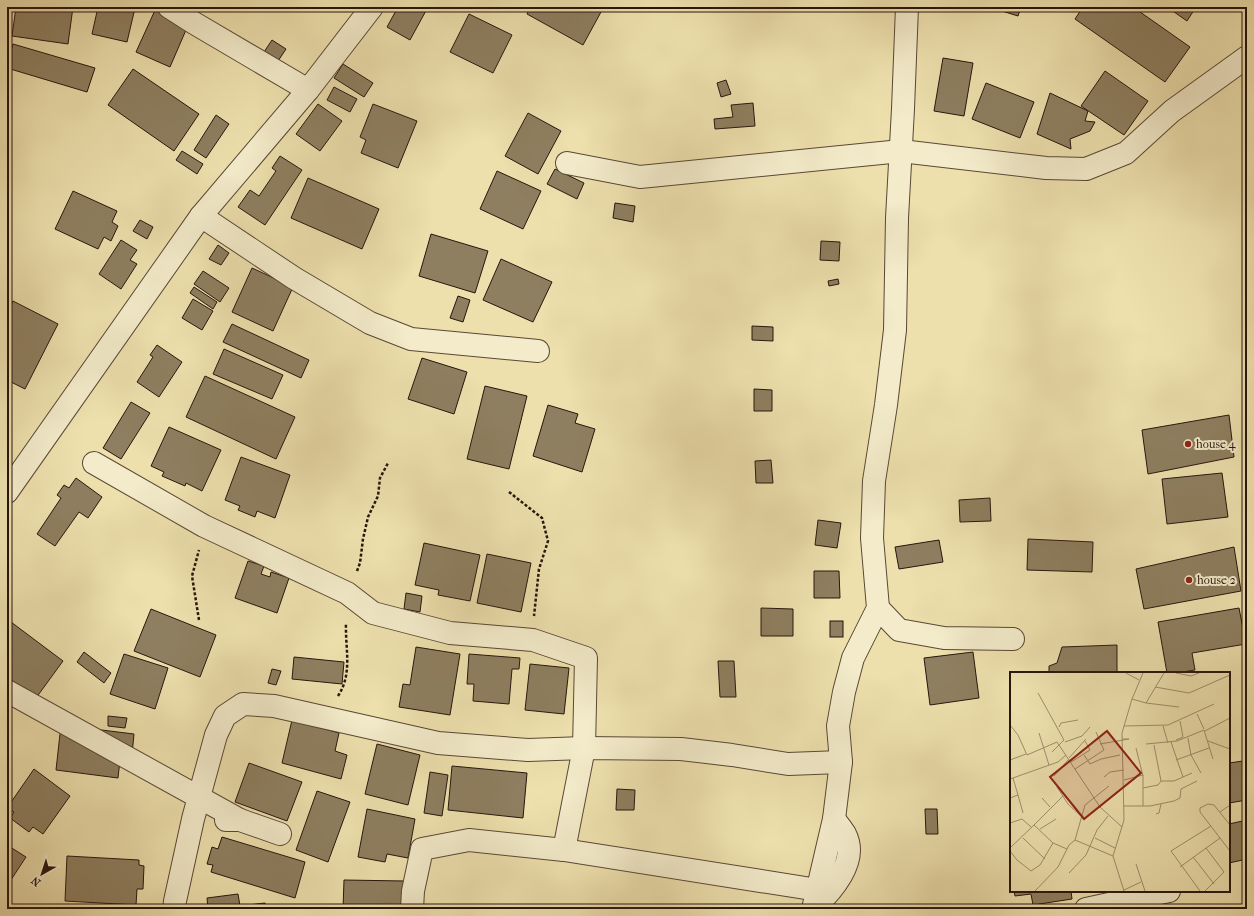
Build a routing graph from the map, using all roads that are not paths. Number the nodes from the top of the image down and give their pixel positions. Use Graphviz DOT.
graph roads {
  1 [pos="169,7"];
  2 [pos="372,7"];
  3 [pos="907,7"];
  4 [pos="1247,57"];
  5 [pos="308,90"];
  6 [pos="901,151"];
  7 [pos="567,163"];
  8 [pos="201,216"];
  9 [pos="538,351"];
  10 [pos="94,463"];
  11 [pos="7,492"];
  12 [pos="878,608"];
  13 [pos="1013,639"];
  14 [pos="7,691"];
  15 [pos="584,748"];
  16 [pos="841,762"];
  17 [pos="193,819"];
  18 [pos="240,820"];
  19 [pos="280,834"];
  20 [pos="564,850"];
  21 [pos="1164,892"];
  22 [pos="815,903"];
  23 [pos="174,909"];
  24 [pos="412,909"];
  25 [pos="1086,909"];
  1 -- 5 [label="street"];
  2 -- 5 [label="street"];
  3 -- 6 [label="street"];
  4 -- 6 [label="street"];
  5 -- 8 [label="street"];
  6 -- 7 [label="street"];
  6 -- 12 [label="street"];
  8 -- 9 [label="street"];
  8 -- 11 [label="street"];
  10 -- 15 [label="street"];
  12 -- 13 [label="street"];
  12 -- 16 [label="street"];
  14 -- 18 [label="street"];
  15 -- 16 [label="street"];
  15 -- 17 [label="street"];
  15 -- 20 [label="street"];
  16 -- 22 [label="street"];
  17 -- 18 [label="street"];
  17 -- 23 [label="street"];
  18 -- 19 [label="street"];
  20 -- 22 [label="street"];
  20 -- 24 [label="street"];
  21 -- 25 [label="street"];
}
